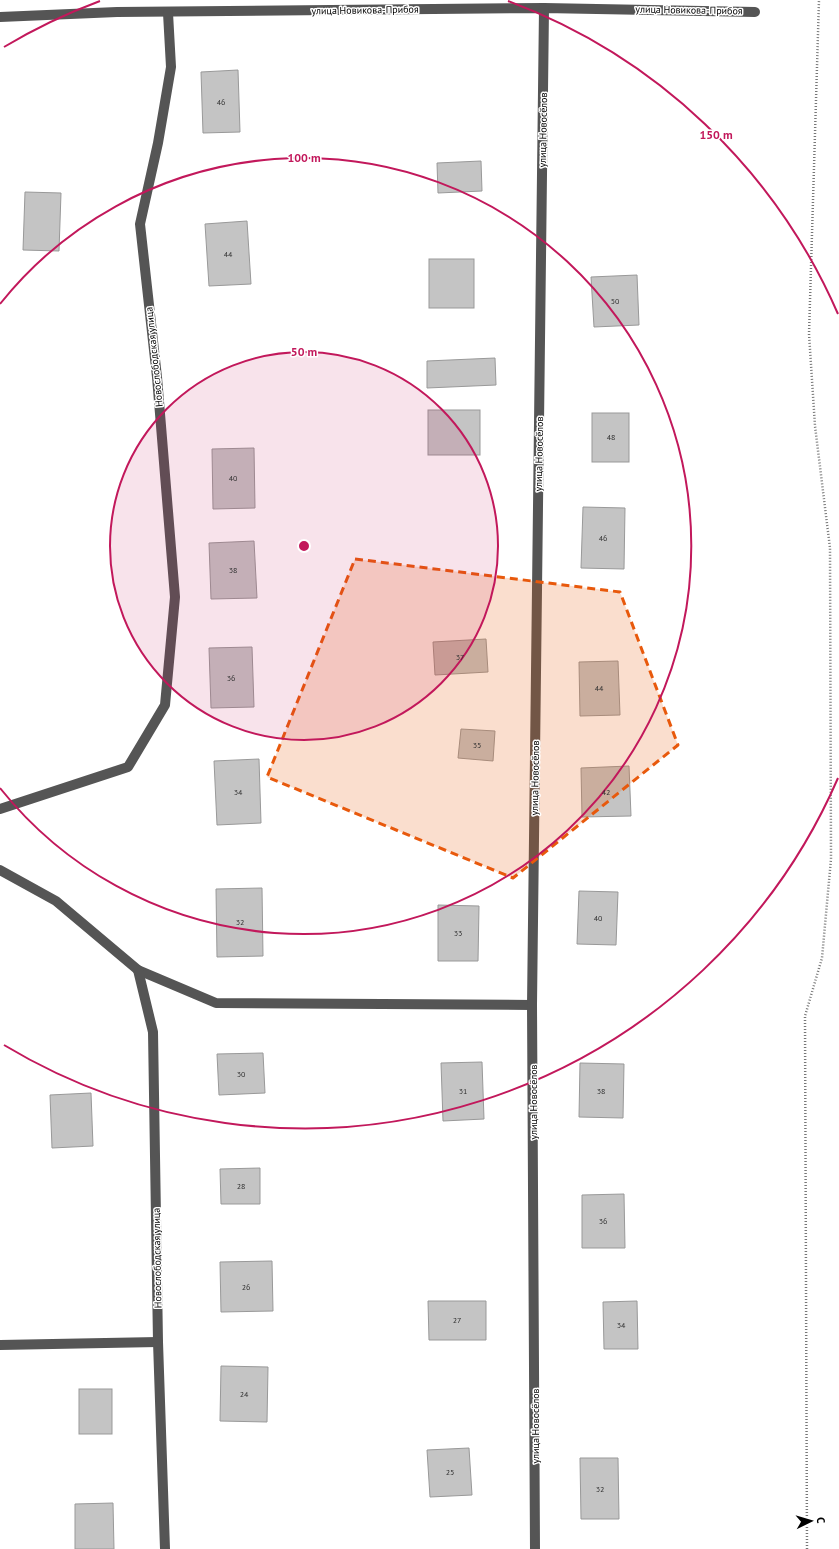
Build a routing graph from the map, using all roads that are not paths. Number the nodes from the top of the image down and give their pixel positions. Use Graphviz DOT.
graph roads {
  1 [pos="544,8"];
  2 [pos="755,12"];
  3 [pos="168,13"];
  4 [pos="0,17"];
  5 [pos="0,809"];
  6 [pos="0,870"];
  7 [pos="138,970"];
  8 [pos="532,1005"];
  9 [pos="158,1342"];
  10 [pos="0,1345"];
  11 [pos="165,1549"];
  12 [pos="535,1549"];
  1 -- 2 [label="street, улица Новикова-Прибоя"];
  1 -- 3 [label="street, улица Новикова-Прибоя"];
  1 -- 8 [label="street, улица Новосёлов"];
  3 -- 4 [label="street, улица Новикова-Прибоя"];
  3 -- 5 [label="street, Новослободская улица"];
  6 -- 7 [label="street"];
  7 -- 8 [label="street"];
  7 -- 9 [label="street, Новослободская улица"];
  8 -- 12 [label="street, улица Новосёлов"];
  9 -- 10 [label="street"];
  9 -- 11 [label="street, Новослободская улица"];
}
